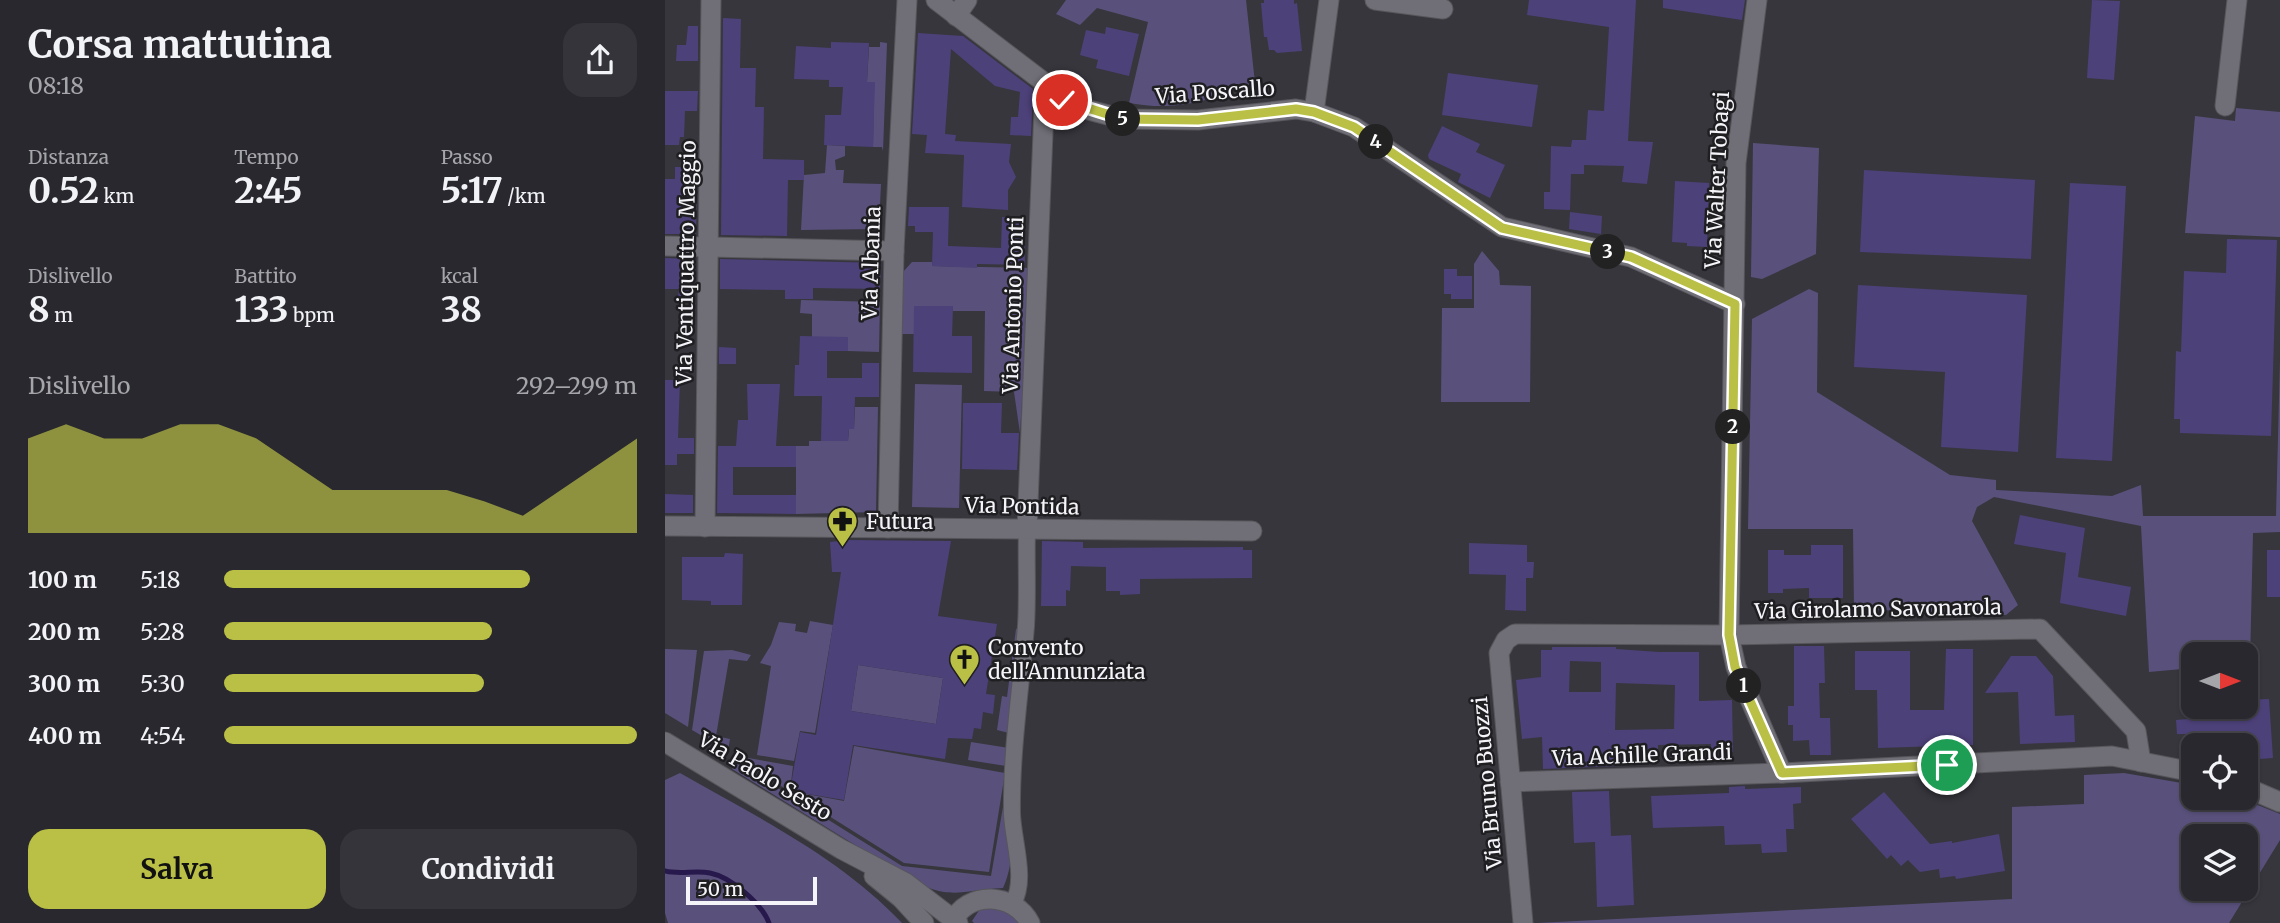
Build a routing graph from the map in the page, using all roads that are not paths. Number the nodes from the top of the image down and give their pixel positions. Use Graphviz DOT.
graph roads {
  1 [pos="712,0"];
  2 [pos="907,0"];
  3 [pos="936,0"];
  4 [pos="1329,0"];
  5 [pos="1375,0"];
  6 [pos="1757,0"];
  7 [pos="2237,0"];
  8 [pos="961,8"];
  9 [pos="1443,9"];
  10 [pos="1045,83"];
  11 [pos="2225,106"];
  12 [pos="1314,112"];
  13 [pos="665,246"];
  14 [pos="709,247"];
  15 [pos="894,251"];
  16 [pos="1735,304"];
  17 [pos="665,527"];
  18 [pos="705,527"];
  19 [pos="888,528"];
  20 [pos="1027,529"];
  21 [pos="1252,531"];
  22 [pos="1729,635"];
  23 [pos="1506,640"];
  24 [pos="665,742"];
  25 [pos="2141,762"];
  26 [pos="2181,770"];
  27 [pos="1782,773"];
  28 [pos="1510,782"];
  29 [pos="2258,793"];
  30 [pos="2280,802"];
  31 [pos="841,849"];
  32 [pos="1013,903"];
  33 [pos="955,922"];
  34 [pos="924,923"];
  35 [pos="1030,923"];
  36 [pos="1523,923"];
  1 -- 14 [label="street, Via Ventiquattro Maggio"];
  2 -- 15 [label="street, Via Albania"];
  3 -- 8 [label="street, Via Poscallo"];
  4 -- 12 [label="street"];
  5 -- 9 [label="street"];
  6 -- 16 [label="street, Via Walter Tobagi"];
  7 -- 11 [label="street"];
  8 -- 10 [label="street, Via Poscallo"];
  10 -- 12 [label="street, Via Poscallo"];
  10 -- 20 [label="street, Via Antonio Ponti"];
  12 -- 16 [label="street, Via Poscallo"];
  13 -- 14 [label="street"];
  14 -- 15 [label="street"];
  14 -- 18 [label="street, Via Ventiquattro Maggio"];
  15 -- 19 [label="street, Via Albania"];
  16 -- 22 [label="street, Via Walter Tobagi"];
  17 -- 18 [label="street, Via Pontida"];
  18 -- 19 [label="street, Via Pontida"];
  19 -- 20 [label="street, Via Pontida"];
  20 -- 21 [label="street, Via Pontida"];
  20 -- 32 [label="street"];
  22 -- 23 [label="street, Via Girolamo Savonarola"];
  22 -- 25 [label="street, Via Girolamo Savonarola"];
  22 -- 27 [label="street, Via Walter Tobagi"];
  23 -- 28 [label="street, Via Bruno Buozzi"];
  24 -- 31 [label="street, Via Paolo Sesto"];
  25 -- 26 [label="street, Via Achille Grandi"];
  25 -- 27 [label="street, Via Achille Grandi"];
  27 -- 28 [label="street, Via Achille Grandi"];
  28 -- 36 [label="street, Via Bruno Buozzi"];
  29 -- 30 [label="street"];
  31 -- 33 [label="street, Via Paolo Sesto"];
  31 -- 34 [label="street, Via Paolo Sesto"];
  32 -- 33 [label="street"];
  32 -- 35 [label="street"];
}
